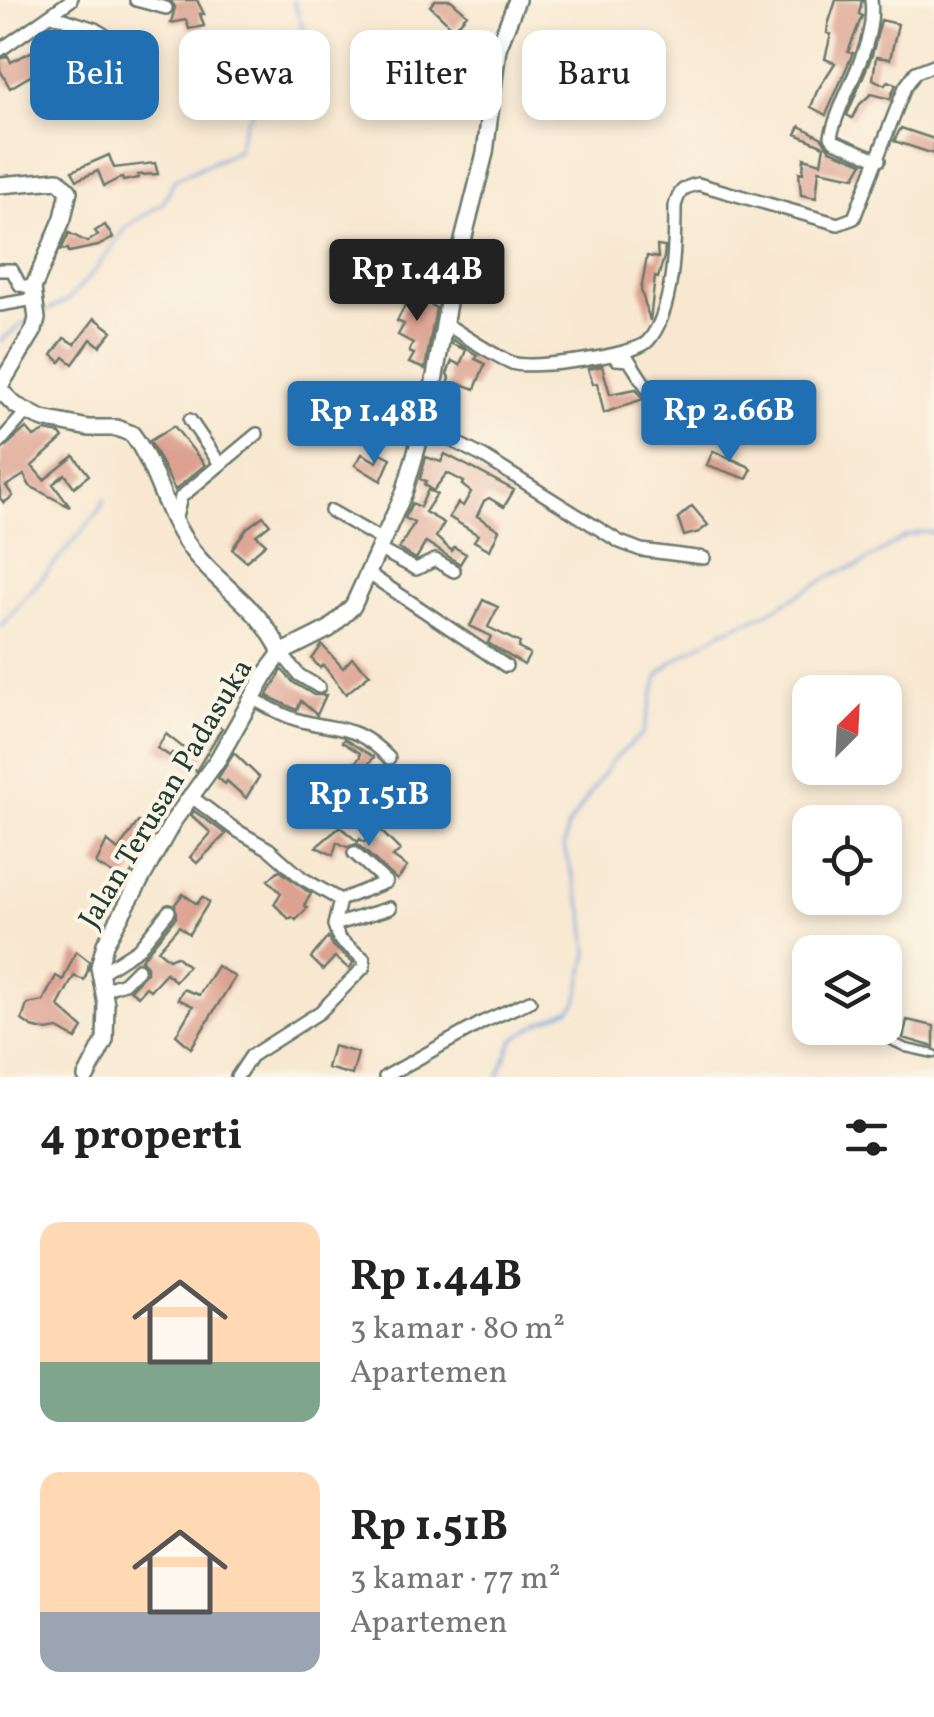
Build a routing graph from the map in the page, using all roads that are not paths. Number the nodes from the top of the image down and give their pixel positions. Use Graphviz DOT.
graph roads {
  1 [pos="71,0"];
  2 [pos="136,0"];
  3 [pos="517,0"];
  4 [pos="871,0"];
  5 [pos="166,8"];
  6 [pos="52,15"];
  7 [pos="97,30"];
  8 [pos="0,50"];
  9 [pos="934,64"];
  10 [pos="879,160"];
  11 [pos="0,187"];
  12 [pos="0,270"];
  13 [pos="34,294"];
  14 [pos="0,304"];
  15 [pos="444,324"];
  16 [pos="608,357"];
  17 [pos="0,388"];
  18 [pos="35,416"];
  19 [pos="190,420"];
  20 [pos="424,426"];
  21 [pos="708,432"];
  22 [pos="257,434"];
  23 [pos="0,442"];
  24 [pos="220,464"];
  25 [pos="332,511"];
  26 [pos="175,526"];
  27 [pos="382,546"];
  28 [pos="704,558"];
  29 [pos="454,570"];
  30 [pos="369,574"];
  31 [pos="282,653"];
  32 [pos="506,666"];
  33 [pos="319,687"];
  34 [pos="252,698"];
  35 [pos="389,758"];
  36 [pos="190,796"];
  37 [pos="354,852"];
  38 [pos="340,900"];
  39 [pos="390,908"];
  40 [pos="170,911"];
  41 [pos="334,925"];
  42 [pos="138,969"];
  43 [pos="101,982"];
  44 [pos="530,1000"];
  45 [pos="900,1045"];
  46 [pos="934,1054"];
  47 [pos="86,1077"];
  48 [pos="237,1077"];
  49 [pos="385,1077"];
  1 -- 6 [label="street"];
  2 -- 5 [label="street"];
  3 -- 15 [label="street"];
  4 -- 10 [label="street"];
  6 -- 7 [label="street"];
  6 -- 8 [label="street"];
  9 -- 10 [label="street"];
  10 -- 16 [label="street"];
  11 -- 13 [label="street"];
  12 -- 13 [label="street"];
  13 -- 14 [label="street"];
  13 -- 17 [label="street"];
  15 -- 16 [label="street"];
  15 -- 20 [label="street"];
  16 -- 21 [label="street"];
  17 -- 18 [label="street"];
  18 -- 23 [label="street"];
  18 -- 26 [label="street"];
  19 -- 24 [label="street"];
  20 -- 27 [label="street"];
  20 -- 28 [label="street"];
  22 -- 24 [label="street"];
  24 -- 26 [label="street"];
  25 -- 27 [label="street"];
  26 -- 31 [label="street"];
  27 -- 29 [label="street"];
  27 -- 30 [label="street"];
  30 -- 31 [label="street"];
  30 -- 32 [label="street"];
  31 -- 33 [label="street"];
  31 -- 34 [label="street, Jalan Terusan Padasuka"];
  34 -- 35 [label="street"];
  34 -- 36 [label="street, Jalan Terusan Padasuka"];
  36 -- 38 [label="street"];
  36 -- 43 [label="street, Jalan Terusan Padasuka"];
  37 -- 38 [label="street"];
  38 -- 41 [label="street"];
  39 -- 41 [label="street"];
  40 -- 43 [label="street"];
  41 -- 48 [label="street"];
  42 -- 43 [label="street"];
  43 -- 47 [label="street, Jalan Terusan Padasuka"];
  44 -- 49 [label="street"];
  45 -- 46 [label="lane"];
}
